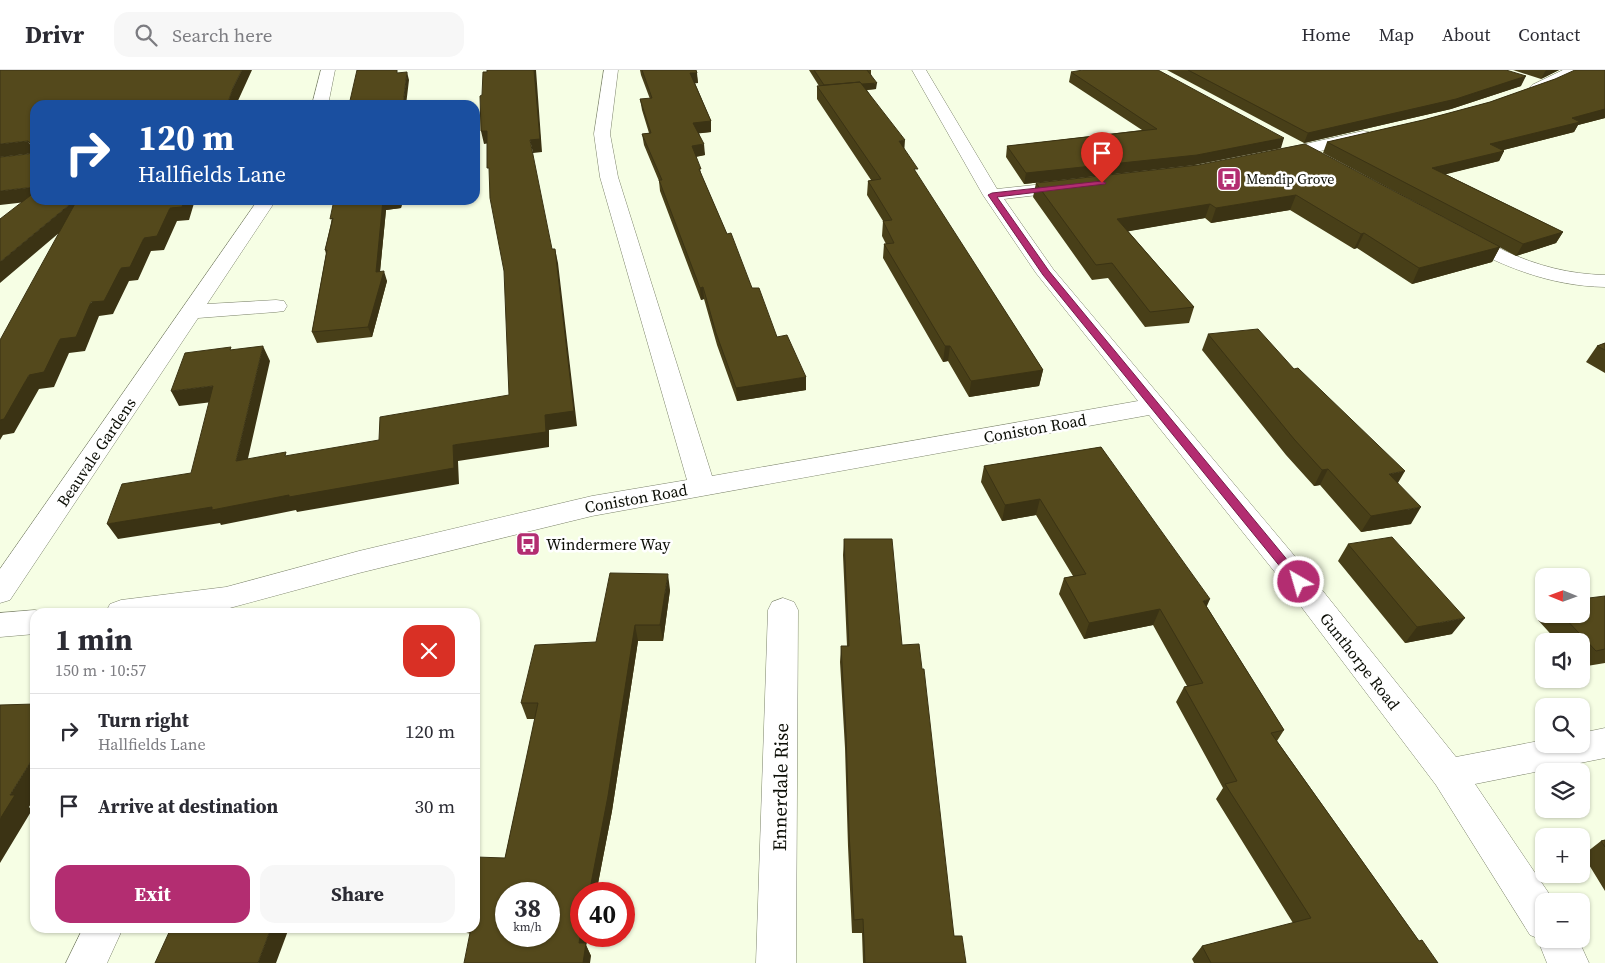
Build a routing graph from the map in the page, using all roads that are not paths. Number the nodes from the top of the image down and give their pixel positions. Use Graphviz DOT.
graph roads {
  1 [pos="328,70"];
  2 [pos="611,70"];
  3 [pos="919,70"];
  4 [pos="1575,70"];
  5 [pos="1524,87"];
  6 [pos="321,100"];
  7 [pos="1374,134"];
  8 [pos="1283,141"];
  9 [pos="1301,151"];
  10 [pos="1262,159"];
  11 [pos="1327,165"];
  12 [pos="1088,184"];
  13 [pos="992,195"];
  14 [pos="264,205"];
  15 [pos="1450,230"];
  16 [pos="1605,281"];
  17 [pos="277,306"];
  18 [pos="191,312"];
  19 [pos="1155,406"];
  20 [pos="702,486"];
  21 [pos="0,592"];
  22 [pos="226,605"];
  23 [pos="181,608"];
  24 [pos="783,610"];
  25 [pos="30,622"];
  26 [pos="0,625"];
  27 [pos="1605,743"];
  28 [pos="1448,774"];
  29 [pos="1535,907"];
  30 [pos="101,933"];
  31 [pos="1561,948"];
  32 [pos="86,963"];
  33 [pos="776,963"];
  34 [pos="1569,963"];
  1 -- 6 [label="street"];
  2 -- 20 [label="street"];
  3 -- 13 [label="street, Gunthorpe Road"];
  4 -- 5 [label="street"];
  7 -- 9 [label="street"];
  8 -- 9 [label="street"];
  9 -- 10 [label="street"];
  9 -- 11 [label="street"];
  12 -- 13 [label="street"];
  13 -- 19 [label="street, Gunthorpe Road"];
  14 -- 18 [label="street, Beauvale Gardens"];
  15 -- 16 [label="street"];
  17 -- 18 [label="street"];
  18 -- 21 [label="street, Beauvale Gardens"];
  19 -- 20 [label="street, Coniston Road"];
  19 -- 28 [label="street, Gunthorpe Road"];
  20 -- 22 [label="street, Coniston Road"];
  22 -- 23 [label="street, Coniston Road"];
  24 -- 33 [label="street, Ennerdale Rise"];
  25 -- 26 [label="street"];
  27 -- 28 [label="street"];
  28 -- 29 [label="street, Gunthorpe Road"];
  30 -- 32 [label="street"];
  31 -- 34 [label="street"];
}
